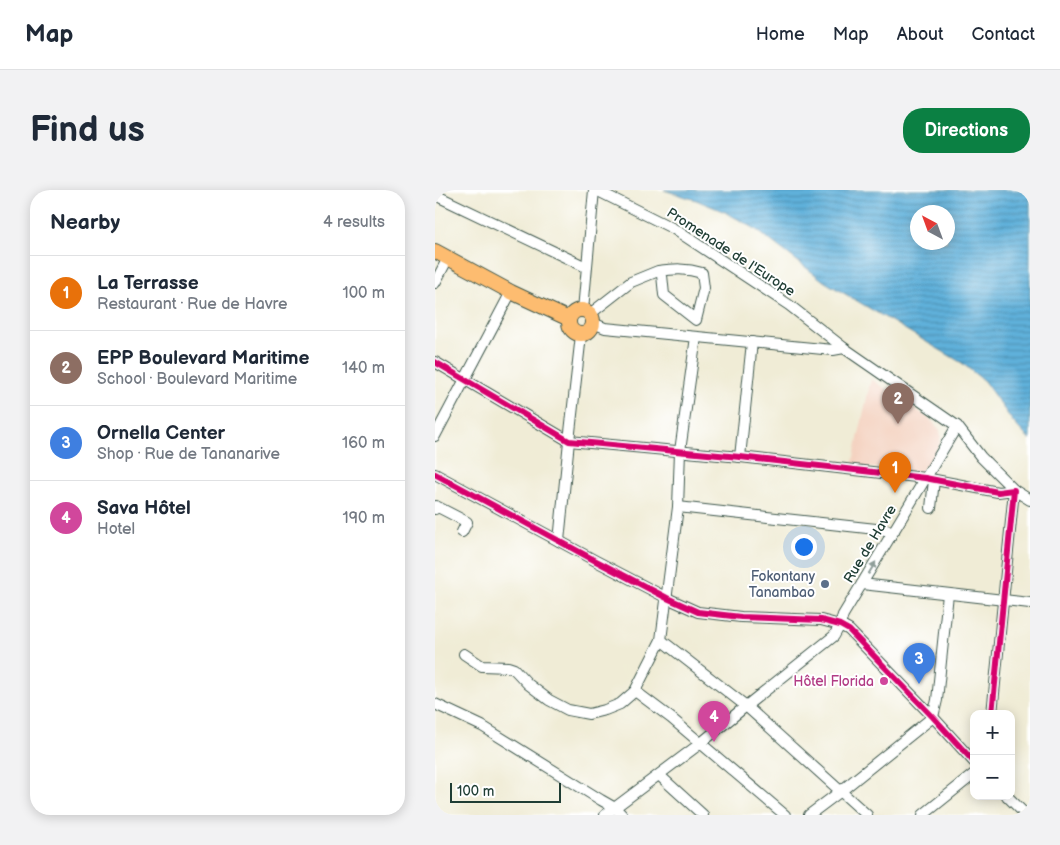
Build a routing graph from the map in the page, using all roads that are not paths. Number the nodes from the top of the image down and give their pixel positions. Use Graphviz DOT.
graph roads {
  1 [pos="595,190"];
  2 [pos="435,195"];
  3 [pos="435,251"];
  4 [pos="449,258"];
  5 [pos="586,267"];
  6 [pos="658,271"];
  7 [pos="435,282"];
  8 [pos="511,292"];
  9 [pos="589,315"];
  10 [pos="569,319"];
  11 [pos="581,335"];
  12 [pos="695,337"];
  13 [pos="752,342"];
  14 [pos="844,348"];
  15 [pos="435,362"];
  16 [pos="465,379"];
  17 [pos="957,426"];
  18 [pos="435,436"];
  19 [pos="569,441"];
  20 [pos="680,451"];
  21 [pos="740,457"];
  22 [pos="435,474"];
  23 [pos="930,479"];
  24 [pos="1014,490"];
  25 [pos="1030,500"];
  26 [pos="678,507"];
  27 [pos="931,508"];
  28 [pos="435,509"];
  29 [pos="894,531"];
  30 [pos="462,532"];
  31 [pos="559,541"];
  32 [pos="862,584"];
  33 [pos="948,594"];
  34 [pos="667,598"];
  35 [pos="1003,600"];
  36 [pos="1030,603"];
  37 [pos="840,625"];
  38 [pos="661,640"];
  39 [pos="464,654"];
  40 [pos="635,691"];
  41 [pos="435,704"];
  42 [pos="746,706"];
  43 [pos="992,710"];
  44 [pos="933,717"];
  45 [pos="701,743"];
  46 [pos="970,757"];
  47 [pos="659,775"];
  48 [pos="970,777"];
  49 [pos="841,791"];
  50 [pos="1011,800"];
  51 [pos="618,812"];
  52 [pos="605,815"];
  53 [pos="703,815"];
  54 [pos="785,815"];
  55 [pos="809,815"];
  56 [pos="867,815"];
  57 [pos="923,815"];
  58 [pos="1026,815"];
  1 -- 5 [label="street"];
  1 -- 14 [label="street, Promenade de l'Europe"];
  2 -- 5 [label="street"];
  3 -- 4 [label="main road"];
  4 -- 7 [label="street"];
  4 -- 8 [label="main road"];
  5 -- 9 [label="street"];
  6 -- 6 [label="street"];
  6 -- 9 [label="street"];
  8 -- 10 [label="main road"];
  8 -- 16 [label="street"];
  9 -- 10 [label="main road"];
  9 -- 11 [label="main road"];
  9 -- 12 [label="street"];
  10 -- 11 [label="main road"];
  11 -- 19 [label="street"];
  12 -- 13 [label="street"];
  12 -- 20 [label="street"];
  13 -- 14 [label="street"];
  13 -- 21 [label="street"];
  14 -- 17 [label="street, Promenade de l'Europe"];
  15 -- 16 [label="street"];
  16 -- 18 [label="street"];
  16 -- 19 [label="street"];
  17 -- 23 [label="street, Rue de Havre"];
  17 -- 24 [label="street, Promenade de l'Europe"];
  19 -- 20 [label="street"];
  19 -- 31 [label="street"];
  20 -- 21 [label="street"];
  20 -- 26 [label="street"];
  21 -- 23 [label="street"];
  22 -- 31 [label="street"];
  23 -- 24 [label="street"];
  23 -- 27 [label="street"];
  23 -- 29 [label="street, Rue de Havre"];
  24 -- 25 [label="street, Promenade de l'Europe"];
  24 -- 35 [label="street"];
  26 -- 29 [label="street"];
  26 -- 34 [label="street"];
  28 -- 30 [label="street"];
  32 -- 29 [label="street, Rue de Havre, one-way"];
  31 -- 34 [label="street"];
  32 -- 33 [label="street"];
  32 -- 37 [label="street, Rue de Havre"];
  33 -- 35 [label="street"];
  33 -- 44 [label="street"];
  34 -- 37 [label="street"];
  34 -- 38 [label="street"];
  35 -- 36 [label="street"];
  35 -- 43 [label="street"];
  37 -- 42 [label="street, Rue de Havre"];
  37 -- 44 [label="street"];
  38 -- 40 [label="street"];
  38 -- 42 [label="street"];
  39 -- 40 [label="street"];
  40 -- 45 [label="street"];
  41 -- 51 [label="street"];
  42 -- 45 [label="street, Rue de Havre"];
  42 -- 49 [label="street"];
  44 -- 46 [label="street"];
  44 -- 49 [label="street"];
  45 -- 47 [label="street, Rue de Havre"];
  45 -- 54 [label="street"];
  47 -- 51 [label="street, Rue de Havre"];
  47 -- 53 [label="street"];
  48 -- 57 [label="street"];
  49 -- 55 [label="street"];
  49 -- 56 [label="street"];
  50 -- 58 [label="street"];
  51 -- 52 [label="street, Rue de Havre"];
}
